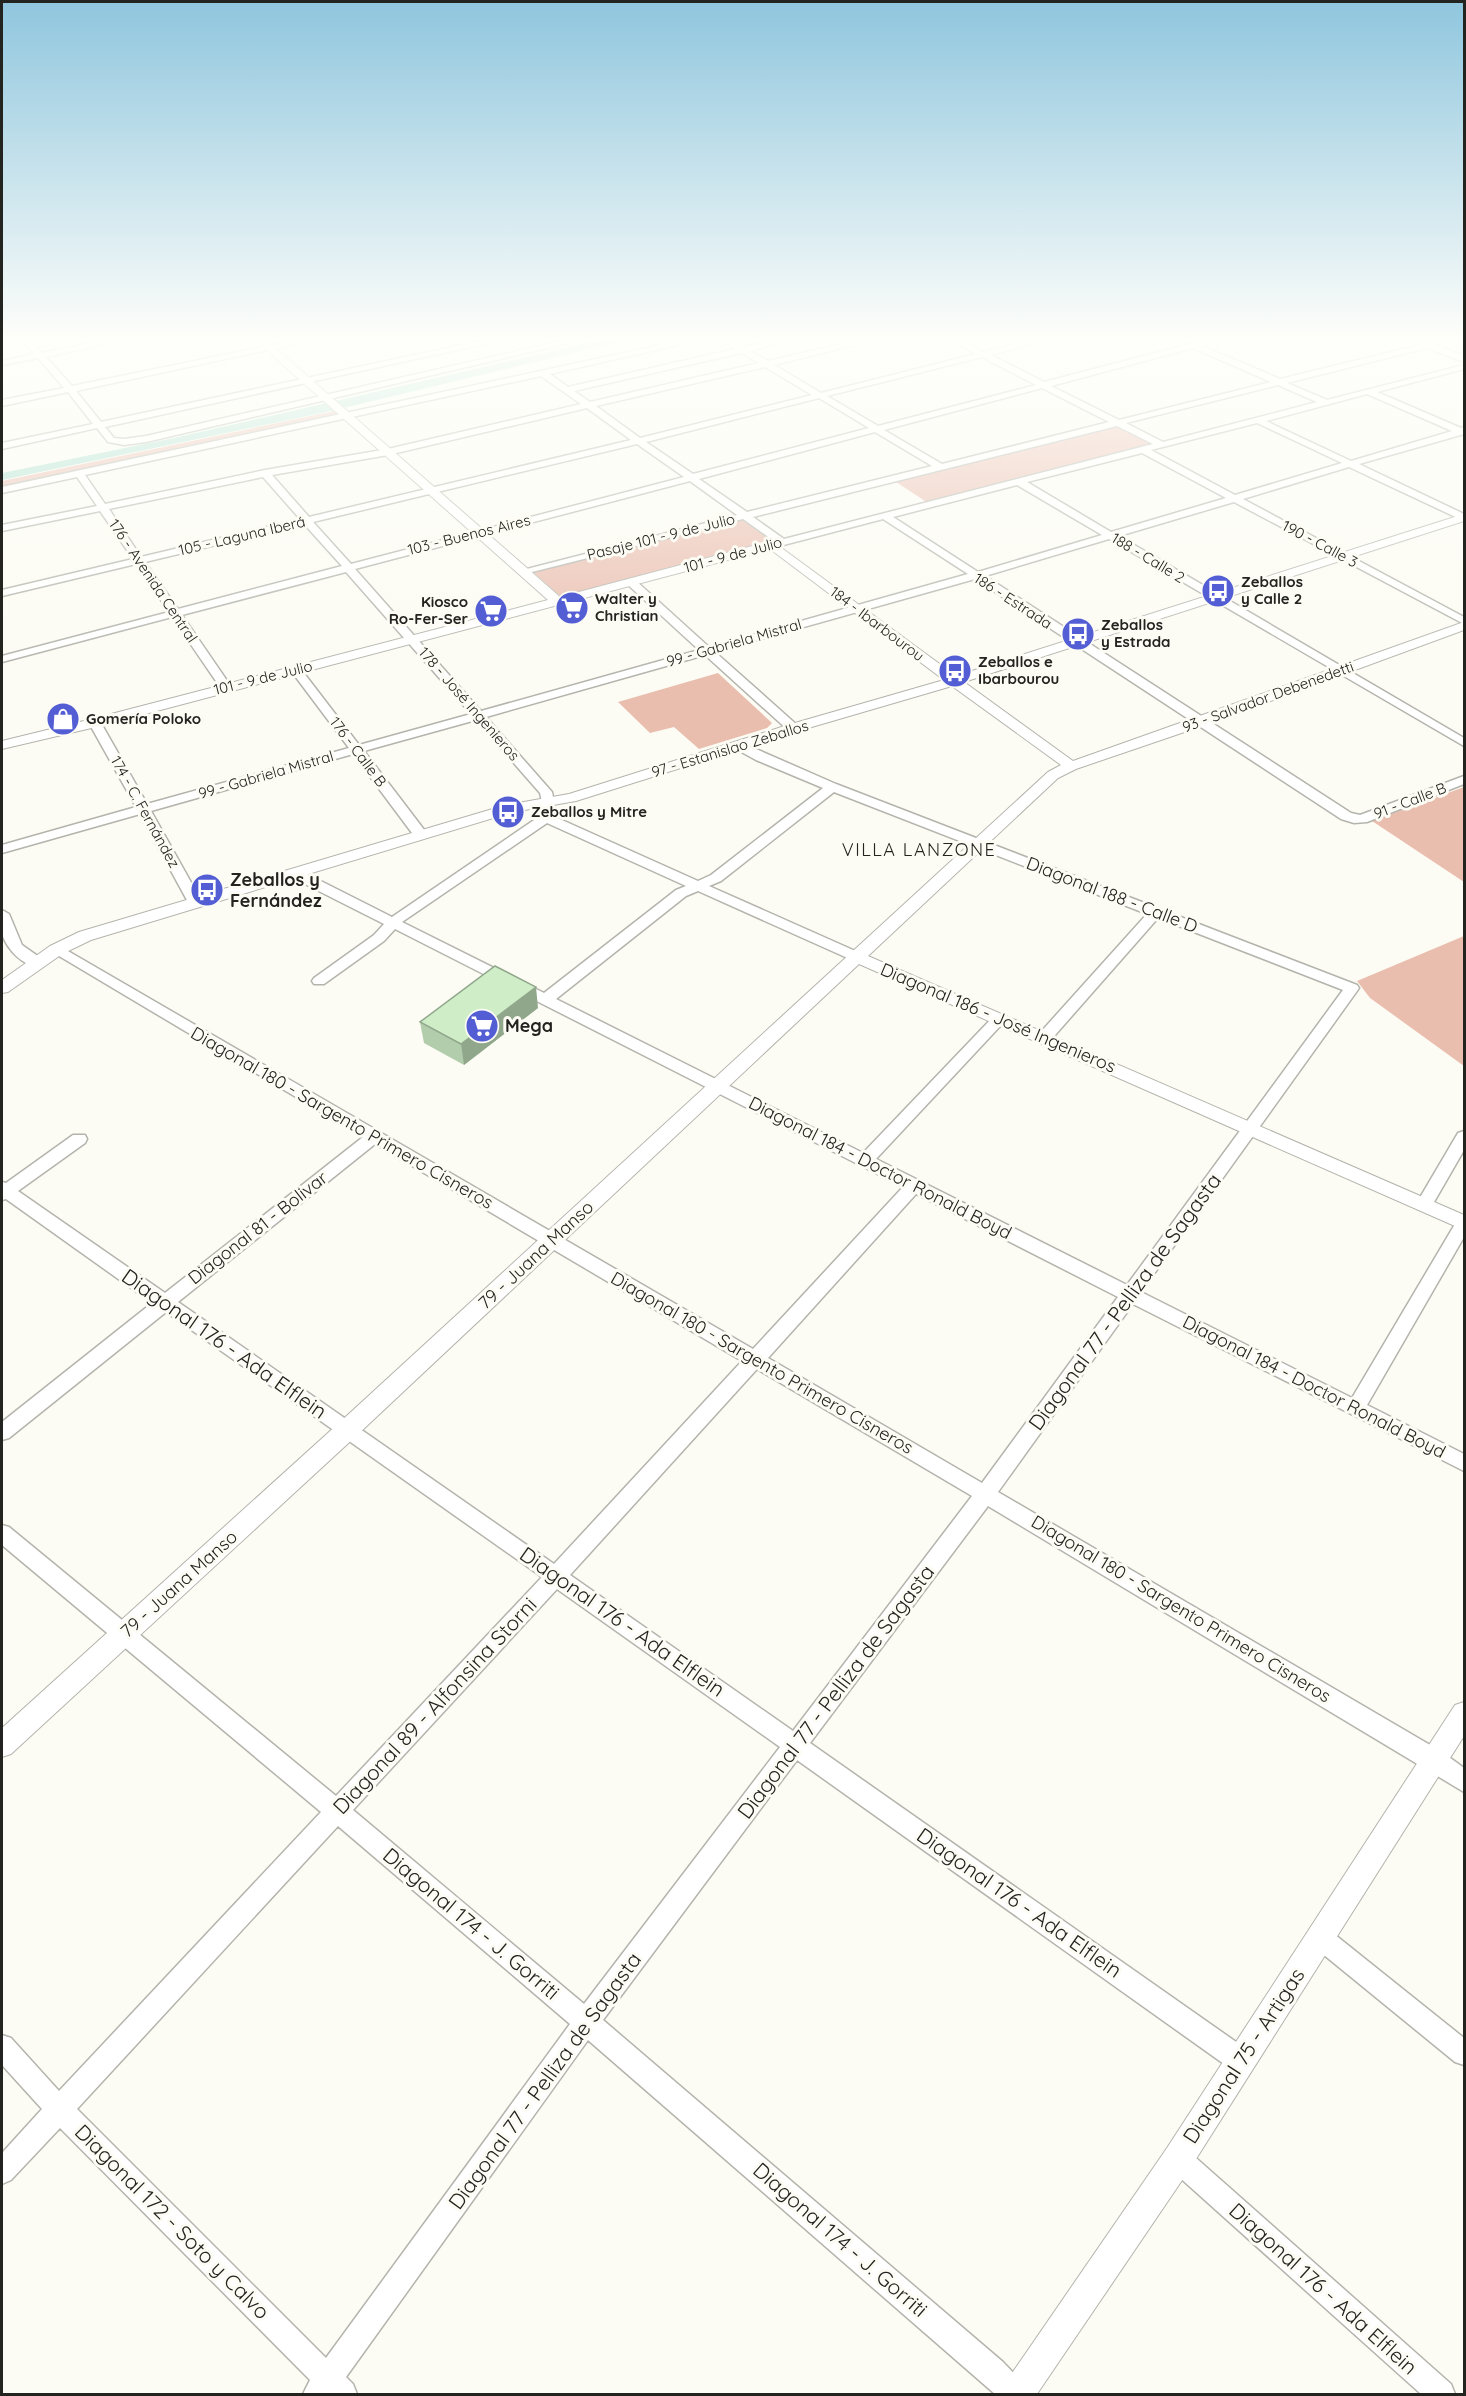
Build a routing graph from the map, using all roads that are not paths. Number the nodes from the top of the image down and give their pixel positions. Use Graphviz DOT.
graph roads {
  1 [pos="178,452"];
  2 [pos="388,452"];
  3 [pos="593,452"];
  4 [pos="653,452"];
  5 [pos="792,452"];
  6 [pos="914,452"];
  7 [pos="1006,452"];
  8 [pos="1137,452"];
  9 [pos="1147,452"];
  10 [pos="1326,452"];
  11 [pos="1390,452"];
  12 [pos="1350,463"];
  13 [pos="942,468"];
  14 [pos="265,473"];
  15 [pos="80,474"];
  16 [pos="691,478"];
  17 [pos="1018,482"];
  18 [pos="2,490"];
  19 [pos="433,490"];
  20 [pos="1235,498"];
  21 [pos="104,507"];
  22 [pos="885,516"];
  23 [pos="745,517"];
  24 [pos="1464,517"];
  25 [pos="305,521"];
  26 [pos="2,528"];
  27 [pos="481,532"];
  28 [pos="1110,536"];
  29 [pos="777,544"];
  30 [pos="1342,556"];
  31 [pos="139,560"];
  32 [pos="347,566"];
  33 [pos="524,571"];
  34 [pos="974,576"];
  35 [pos="631,582"];
  36 [pos="2,592"];
  37 [pos="1214,597"];
  38 [pos="557,601"];
  39 [pos="856,609"];
  40 [pos="174,614"];
  41 [pos="1464,621"];
  42 [pos="1464,626"];
  43 [pos="413,640"];
  44 [pos="1075,642"];
  45 [pos="708,651"];
  46 [pos="2,658"];
  47 [pos="296,670"];
  48 [pos="1340,671"];
  49 [pos="954,681"];
  50 [pos="226,688"];
  51 [pos="478,715"];
  52 [pos="1200,722"];
  53 [pos="94,723"];
  54 [pos="793,728"];
  55 [pos="1464,744"];
  56 [pos="2,745"];
  57 [pos="740,746"];
  58 [pos="356,750"];
  59 [pos="1071,766"];
  60 [pos="1464,780"];
  61 [pos="832,787"];
  62 [pos="145,809"];
  63 [pos="547,810"];
  64 [pos="1354,819"];
  65 [pos="420,834"];
  66 [pos="980,844"];
  67 [pos="2,849"];
  68 [pos="296,874"];
  69 [pos="699,886"];
  70 [pos="195,902"];
  71 [pos="1156,912"];
  72 [pos="2,914"];
  73 [pos="394,922"];
  74 [pos="57,950"];
  75 [pos="857,957"];
  76 [pos="37,962"];
  77 [pos="319,981"];
  78 [pos="2,988"];
  79 [pos="1352,988"];
  80 [pos="546,999"];
  81 [pos="999,1018"];
  82 [pos="1044,1038"];
  83 [pos="718,1085"];
  84 [pos="1252,1129"];
  85 [pos="373,1137"];
  86 [pos="1464,1137"];
  87 [pos="80,1139"];
  88 [pos="866,1160"];
  89 [pos="915,1185"];
  90 [pos="3,1191"];
  91 [pos="1424,1205"];
  92 [pos="1464,1223"];
  93 [pos="551,1240"];
  94 [pos="1131,1294"];
  95 [pos="163,1303"];
  96 [pos="754,1359"];
  97 [pos="1356,1407"];
  98 [pos="347,1430"];
  99 [pos="2,1432"];
  100 [pos="1464,1462"];
  101 [pos="986,1494"];
  102 [pos="2,1533"];
  103 [pos="556,1576"];
  104 [pos="121,1636"];
  105 [pos="1464,1714"];
  106 [pos="2,1745"];
  107 [pos="796,1745"];
  108 [pos="1434,1760"];
  109 [pos="1464,1781"];
  110 [pos="337,1812"];
  111 [pos="1321,1938"];
  112 [pos="586,2022"];
  113 [pos="2,2047"];
  114 [pos="1464,2053"];
  115 [pos="1240,2060"];
  116 [pos="58,2108"];
  117 [pos="1178,2159"];
  118 [pos="2,2171"];
  119 [pos="330,2389"];
  120 [pos="1016,2394"];
  121 [pos="1441,2394"];
  1 -- 15 [label="street"];
  2 -- 14 [label="street"];
  2 -- 19 [label="street"];
  3 -- 19 [label="street, 105 - Laguna Iberá"];
  4 -- 16 [label="street, 184 - Ibarbourou"];
  5 -- 16 [label="street, 103 - Buenos Aires"];
  6 -- 13 [label="street"];
  7 -- 13 [label="street, Pasaje 101 - 9 de Julio"];
  8 -- 17 [label="street, 101 - 9 de Julio"];
  9 -- 20 [label="street, 190 - Calle 3"];
  10 -- 12 [label="street"];
  11 -- 12 [label="street, 99 - Gabriela Mistral"];
  12 -- 20 [label="street, 99 - Gabriela Mistral"];
  12 -- 24 [label="street"];
  13 -- 23 [label="street, Pasaje 101 - 9 de Julio"];
  14 -- 21 [label="street"];
  14 -- 25 [label="street, 178 - José Ingenieros"];
  15 -- 18 [label="street"];
  15 -- 21 [label="street, 176 - Avenida Central"];
  16 -- 23 [label="street, 184 - Ibarbourou"];
  16 -- 27 [label="street, 103 - Buenos Aires"];
  17 -- 22 [label="street, 101 - 9 de Julio"];
  17 -- 28 [label="street, 188 - Calle 2"];
  19 -- 25 [label="street, 105 - Laguna Iberá"];
  19 -- 27 [label="street"];
  20 -- 28 [label="street, 99 - Gabriela Mistral"];
  20 -- 30 [label="street, 190 - Calle 3"];
  21 -- 26 [label="street"];
  21 -- 31 [label="street, 176 - Avenida Central"];
  22 -- 29 [label="street, 101 - 9 de Julio"];
  22 -- 34 [label="street, 186 - Estrada"];
  23 -- 29 [label="street, 184 - Ibarbourou"];
  23 -- 33 [label="street, Pasaje 101 - 9 de Julio"];
  24 -- 30 [label="street, 97 - Estanislao Zeballos"];
  25 -- 31 [label="street, 105 - Laguna Iberá"];
  25 -- 32 [label="street, 178 - José Ingenieros"];
  27 -- 32 [label="street, 103 - Buenos Aires"];
  27 -- 33 [label="street"];
  28 -- 34 [label="street, 99 - Gabriela Mistral"];
  28 -- 37 [label="street, 188 - Calle 2"];
  29 -- 35 [label="street, 101 - 9 de Julio"];
  29 -- 39 [label="street, 184 - Ibarbourou"];
  30 -- 37 [label="street, 97 - Estanislao Zeballos"];
  30 -- 41 [label="street, 190 - Calle 3"];
  31 -- 36 [label="street, 105 - Laguna Iberá"];
  31 -- 40 [label="street, 176 - Avenida Central"];
  32 -- 40 [label="street, 103 - Buenos Aires"];
  32 -- 43 [label="street, 178 - José Ingenieros"];
  33 -- 38 [label="street"];
  34 -- 39 [label="street, 99 - Gabriela Mistral"];
  34 -- 44 [label="street, 186 - Estrada"];
  35 -- 38 [label="street, 101 - 9 de Julio"];
  35 -- 45 [label="street"];
  37 -- 44 [label="street, 97 - Estanislao Zeballos"];
  37 -- 48 [label="street, 188 - Calle 2"];
  38 -- 43 [label="street, 101 - 9 de Julio"];
  39 -- 45 [label="street, 99 - Gabriela Mistral"];
  39 -- 49 [label="street, 184 - Ibarbourou"];
  40 -- 46 [label="street, 103 - Buenos Aires"];
  40 -- 50 [label="street, 176 - Avenida Central"];
  42 -- 48 [label="street, 93 - Salvador Debenedetti"];
  43 -- 47 [label="street, 101 - 9 de Julio"];
  43 -- 51 [label="street, 178 - José Ingenieros"];
  44 -- 49 [label="street, 97 - Estanislao Zeballos"];
  44 -- 52 [label="street, 186 - Estrada"];
  45 -- 51 [label="street, 99 - Gabriela Mistral"];
  45 -- 54 [label="street"];
  47 -- 50 [label="street, 101 - 9 de Julio"];
  47 -- 58 [label="street, 176 - Calle B"];
  48 -- 52 [label="street, 93 - Salvador Debenedetti"];
  48 -- 55 [label="street, 188 - Calle 2"];
  49 -- 54 [label="street, 97 - Estanislao Zeballos"];
  49 -- 59 [label="street, 184 - Ibarbourou"];
  50 -- 53 [label="street, 101 - 9 de Julio"];
  51 -- 58 [label="street, 99 - Gabriela Mistral"];
  51 -- 63 [label="street, 178 - José Ingenieros"];
  52 -- 59 [label="street, 93 - Salvador Debenedetti"];
  52 -- 64 [label="street, 186 - Estrada"];
  53 -- 56 [label="street, 101 - 9 de Julio"];
  53 -- 62 [label="street, 174 - C. Fernández"];
  54 -- 57 [label="street, 97 - Estanislao Zeballos"];
  57 -- 61 [label="street, Diagonal 188 - Calle D"];
  57 -- 63 [label="street, 97 - Estanislao Zeballos"];
  58 -- 62 [label="street, 99 - Gabriela Mistral"];
  58 -- 65 [label="street, 176 - Calle B"];
  59 -- 66 [label="street, 79 - Juana Manso"];
  60 -- 64 [label="street, 91 - Calle B"];
  61 -- 66 [label="street, Diagonal 188 - Calle D"];
  61 -- 69 [label="street"];
  62 -- 67 [label="street, 99 - Gabriela Mistral"];
  62 -- 70 [label="street, 174 - C. Fernández"];
  63 -- 65 [label="street, 97 - Estanislao Zeballos"];
  63 -- 69 [label="street, Diagonal 186 - José Ingenieros"];
  63 -- 73 [label="street"];
  65 -- 68 [label="street, 97 - Estanislao Zeballos"];
  66 -- 71 [label="street, Diagonal 188 - Calle D"];
  66 -- 75 [label="street, 79 - Juana Manso"];
  68 -- 70 [label="street, 97 - Estanislao Zeballos"];
  68 -- 73 [label="street, Diagonal 184 - Doctor Ronald Boyd"];
  69 -- 75 [label="street, Diagonal 186 - José Ingenieros"];
  69 -- 80 [label="street"];
  70 -- 74 [label="street, 97 - Estanislao Zeballos"];
  71 -- 79 [label="street, Diagonal 188 - Calle D"];
  71 -- 82 [label="street"];
  72 -- 76 [label="street"];
  73 -- 77 [label="street"];
  73 -- 80 [label="street, Diagonal 184 - Doctor Ronald Boyd"];
  74 -- 76 [label="street, 97 - Estanislao Zeballos"];
  74 -- 85 [label="street, Diagonal 180 - Sargento Primero Cisneros"];
  75 -- 81 [label="street, Diagonal 186 - José Ingenieros"];
  75 -- 83 [label="street, 79 - Juana Manso"];
  76 -- 78 [label="street, 97 - Estanislao Zeballos"];
  79 -- 84 [label="street, Diagonal 77 - Pelliza de Sagasta"];
  80 -- 83 [label="street, Diagonal 184 - Doctor Ronald Boyd"];
  81 -- 82 [label="street, Diagonal 186 - José Ingenieros"];
  81 -- 88 [label="street"];
  82 -- 84 [label="street, Diagonal 186 - José Ingenieros"];
  83 -- 88 [label="street, Diagonal 184 - Doctor Ronald Boyd"];
  83 -- 93 [label="street, 79 - Juana Manso"];
  84 -- 91 [label="street, Diagonal 186 - José Ingenieros"];
  84 -- 94 [label="street, Diagonal 77 - Pelliza de Sagasta"];
  85 -- 93 [label="street, Diagonal 180 - Sargento Primero Cisneros"];
  85 -- 95 [label="street, Diagonal 81 - Bolivar"];
  86 -- 91 [label="street"];
  87 -- 90 [label="street"];
  88 -- 89 [label="street, Diagonal 184 - Doctor Ronald Boyd"];
  89 -- 94 [label="street, Diagonal 184 - Doctor Ronald Boyd"];
  89 -- 96 [label="street, Diagonal 89 - Alfonsina Storni"];
  90 -- 95 [label="street, Diagonal 176 - Ada Elflein"];
  91 -- 92 [label="street, Diagonal 186 - José Ingenieros"];
  92 -- 97 [label="street"];
  93 -- 96 [label="street, Diagonal 180 - Sargento Primero Cisneros"];
  93 -- 98 [label="street, 79 - Juana Manso"];
  94 -- 97 [label="street, Diagonal 184 - Doctor Ronald Boyd"];
  94 -- 101 [label="street, Diagonal 77 - Pelliza de Sagasta"];
  95 -- 98 [label="street, Diagonal 176 - Ada Elflein"];
  95 -- 99 [label="street, Diagonal 81 - Bolivar"];
  96 -- 101 [label="street, Diagonal 180 - Sargento Primero Cisneros"];
  96 -- 103 [label="street, Diagonal 89 - Alfonsina Storni"];
  97 -- 100 [label="street, Diagonal 184 - Doctor Ronald Boyd"];
  98 -- 103 [label="street, Diagonal 176 - Ada Elflein"];
  98 -- 104 [label="street, 79 - Juana Manso"];
  101 -- 107 [label="street, Diagonal 77 - Pelliza de Sagasta"];
  101 -- 108 [label="street, Diagonal 180 - Sargento Primero Cisneros"];
  102 -- 104 [label="street, Diagonal 174 - J. Gorriti"];
  103 -- 107 [label="street, Diagonal 176 - Ada Elflein"];
  103 -- 110 [label="street, Diagonal 89 - Alfonsina Storni"];
  104 -- 106 [label="street, 79 - Juana Manso"];
  104 -- 110 [label="street, Diagonal 174 - J. Gorriti"];
  105 -- 108 [label="street, Diagonal 75 - Artigas"];
  107 -- 112 [label="street, Diagonal 77 - Pelliza de Sagasta"];
  107 -- 115 [label="street, Diagonal 176 - Ada Elflein"];
  108 -- 109 [label="street, Diagonal 180 - Sargento Primero Cisneros"];
  108 -- 111 [label="street, Diagonal 75 - Artigas"];
  110 -- 112 [label="street, Diagonal 174 - J. Gorriti"];
  110 -- 116 [label="street, Diagonal 89 - Alfonsina Storni"];
  111 -- 114 [label="street"];
  111 -- 115 [label="street, Diagonal 75 - Artigas"];
  112 -- 119 [label="street, Diagonal 77 - Pelliza de Sagasta"];
  112 -- 120 [label="street, Diagonal 174 - J. Gorriti"];
  113 -- 116 [label="street, Diagonal 172 - Soto y Calvo"];
  115 -- 117 [label="street, Diagonal 75 - Artigas"];
  116 -- 118 [label="street, Diagonal 89 - Alfonsina Storni"];
  116 -- 119 [label="street, Diagonal 172 - Soto y Calvo"];
  117 -- 120 [label="street, Diagonal 75 - Artigas"];
  117 -- 121 [label="street, Diagonal 176 - Ada Elflein"];
}
